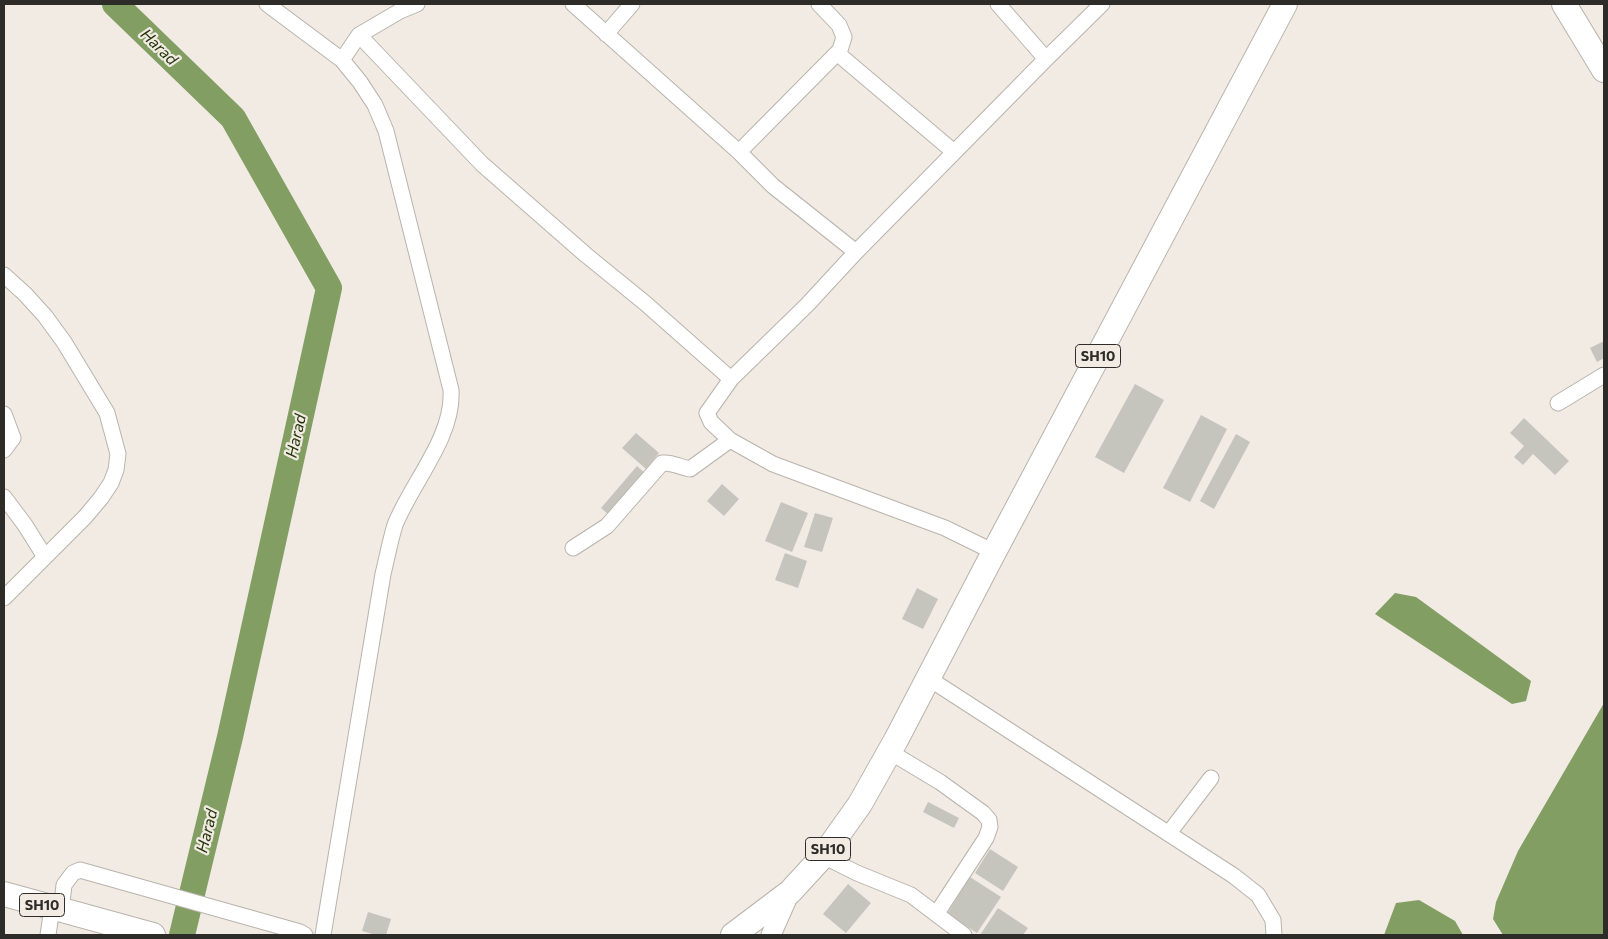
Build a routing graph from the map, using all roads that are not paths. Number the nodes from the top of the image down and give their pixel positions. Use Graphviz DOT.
graph roads {
  1 [pos="267,4"];
  2 [pos="417,4"];
  3 [pos="573,4"];
  4 [pos="632,4"];
  5 [pos="819,4"];
  6 [pos="998,4"];
  7 [pos="1102,4"];
  8 [pos="1285,4"];
  9 [pos="1564,4"];
  10 [pos="606,34"];
  11 [pos="359,35"];
  12 [pos="837,53"];
  13 [pos="1046,59"];
  14 [pos="342,60"];
  15 [pos="1604,70"];
  16 [pos="739,152"];
  17 [pos="954,152"];
  18 [pos="856,252"];
  19 [pos="4,275"];
  20 [pos="1604,375"];
  21 [pos="731,379"];
  22 [pos="1558,403"];
  23 [pos="4,414"];
  24 [pos="730,440"];
  25 [pos="4,450"];
  26 [pos="4,497"];
  27 [pos="574,548"];
  28 [pos="994,552"];
  29 [pos="45,557"];
  30 [pos="4,598"];
  31 [pos="928,678"];
  32 [pos="893,746"];
  33 [pos="1211,778"];
  34 [pos="1169,833"];
  35 [pos="823,856"];
  36 [pos="790,892"];
  37 [pos="4,894"];
  38 [pos="65,912"];
  39 [pos="936,913"];
  40 [pos="303,933"];
  41 [pos="48,935"];
  42 [pos="153,935"];
  43 [pos="323,935"];
  44 [pos="733,935"];
  45 [pos="771,935"];
  46 [pos="964,935"];
  47 [pos="1274,935"];
  1 -- 14 [label="street"];
  2 -- 11 [label="street"];
  3 -- 10 [label="street"];
  4 -- 10 [label="street"];
  5 -- 12 [label="street"];
  6 -- 13 [label="street"];
  7 -- 13 [label="street"];
  8 -- 28 [label="main road, SH10"];
  9 -- 15 [label="main road"];
  10 -- 16 [label="street"];
  11 -- 14 [label="street"];
  11 -- 21 [label="street"];
  12 -- 16 [label="street"];
  12 -- 17 [label="street"];
  13 -- 17 [label="street"];
  14 -- 43 [label="street"];
  16 -- 18 [label="street"];
  17 -- 18 [label="street"];
  18 -- 21 [label="street"];
  19 -- 29 [label="street"];
  20 -- 22 [label="street"];
  21 -- 24 [label="street"];
  23 -- 25 [label="street"];
  24 -- 27 [label="street"];
  24 -- 28 [label="street"];
  26 -- 29 [label="street"];
  28 -- 31 [label="main road, SH10"];
  29 -- 30 [label="street"];
  31 -- 32 [label="main road, SH10"];
  31 -- 34 [label="street"];
  32 -- 35 [label="main road, SH10"];
  32 -- 39 [label="street"];
  33 -- 34 [label="street"];
  34 -- 47 [label="street"];
  35 -- 36 [label="main road, SH10"];
  35 -- 39 [label="street"];
  36 -- 44 [label="main road, SH10"];
  36 -- 45 [label="street"];
  37 -- 38 [label="main road, SH10"];
  38 -- 40 [label="street"];
  38 -- 41 [label="street"];
  38 -- 42 [label="main road, SH10"];
  39 -- 46 [label="street"];
}
